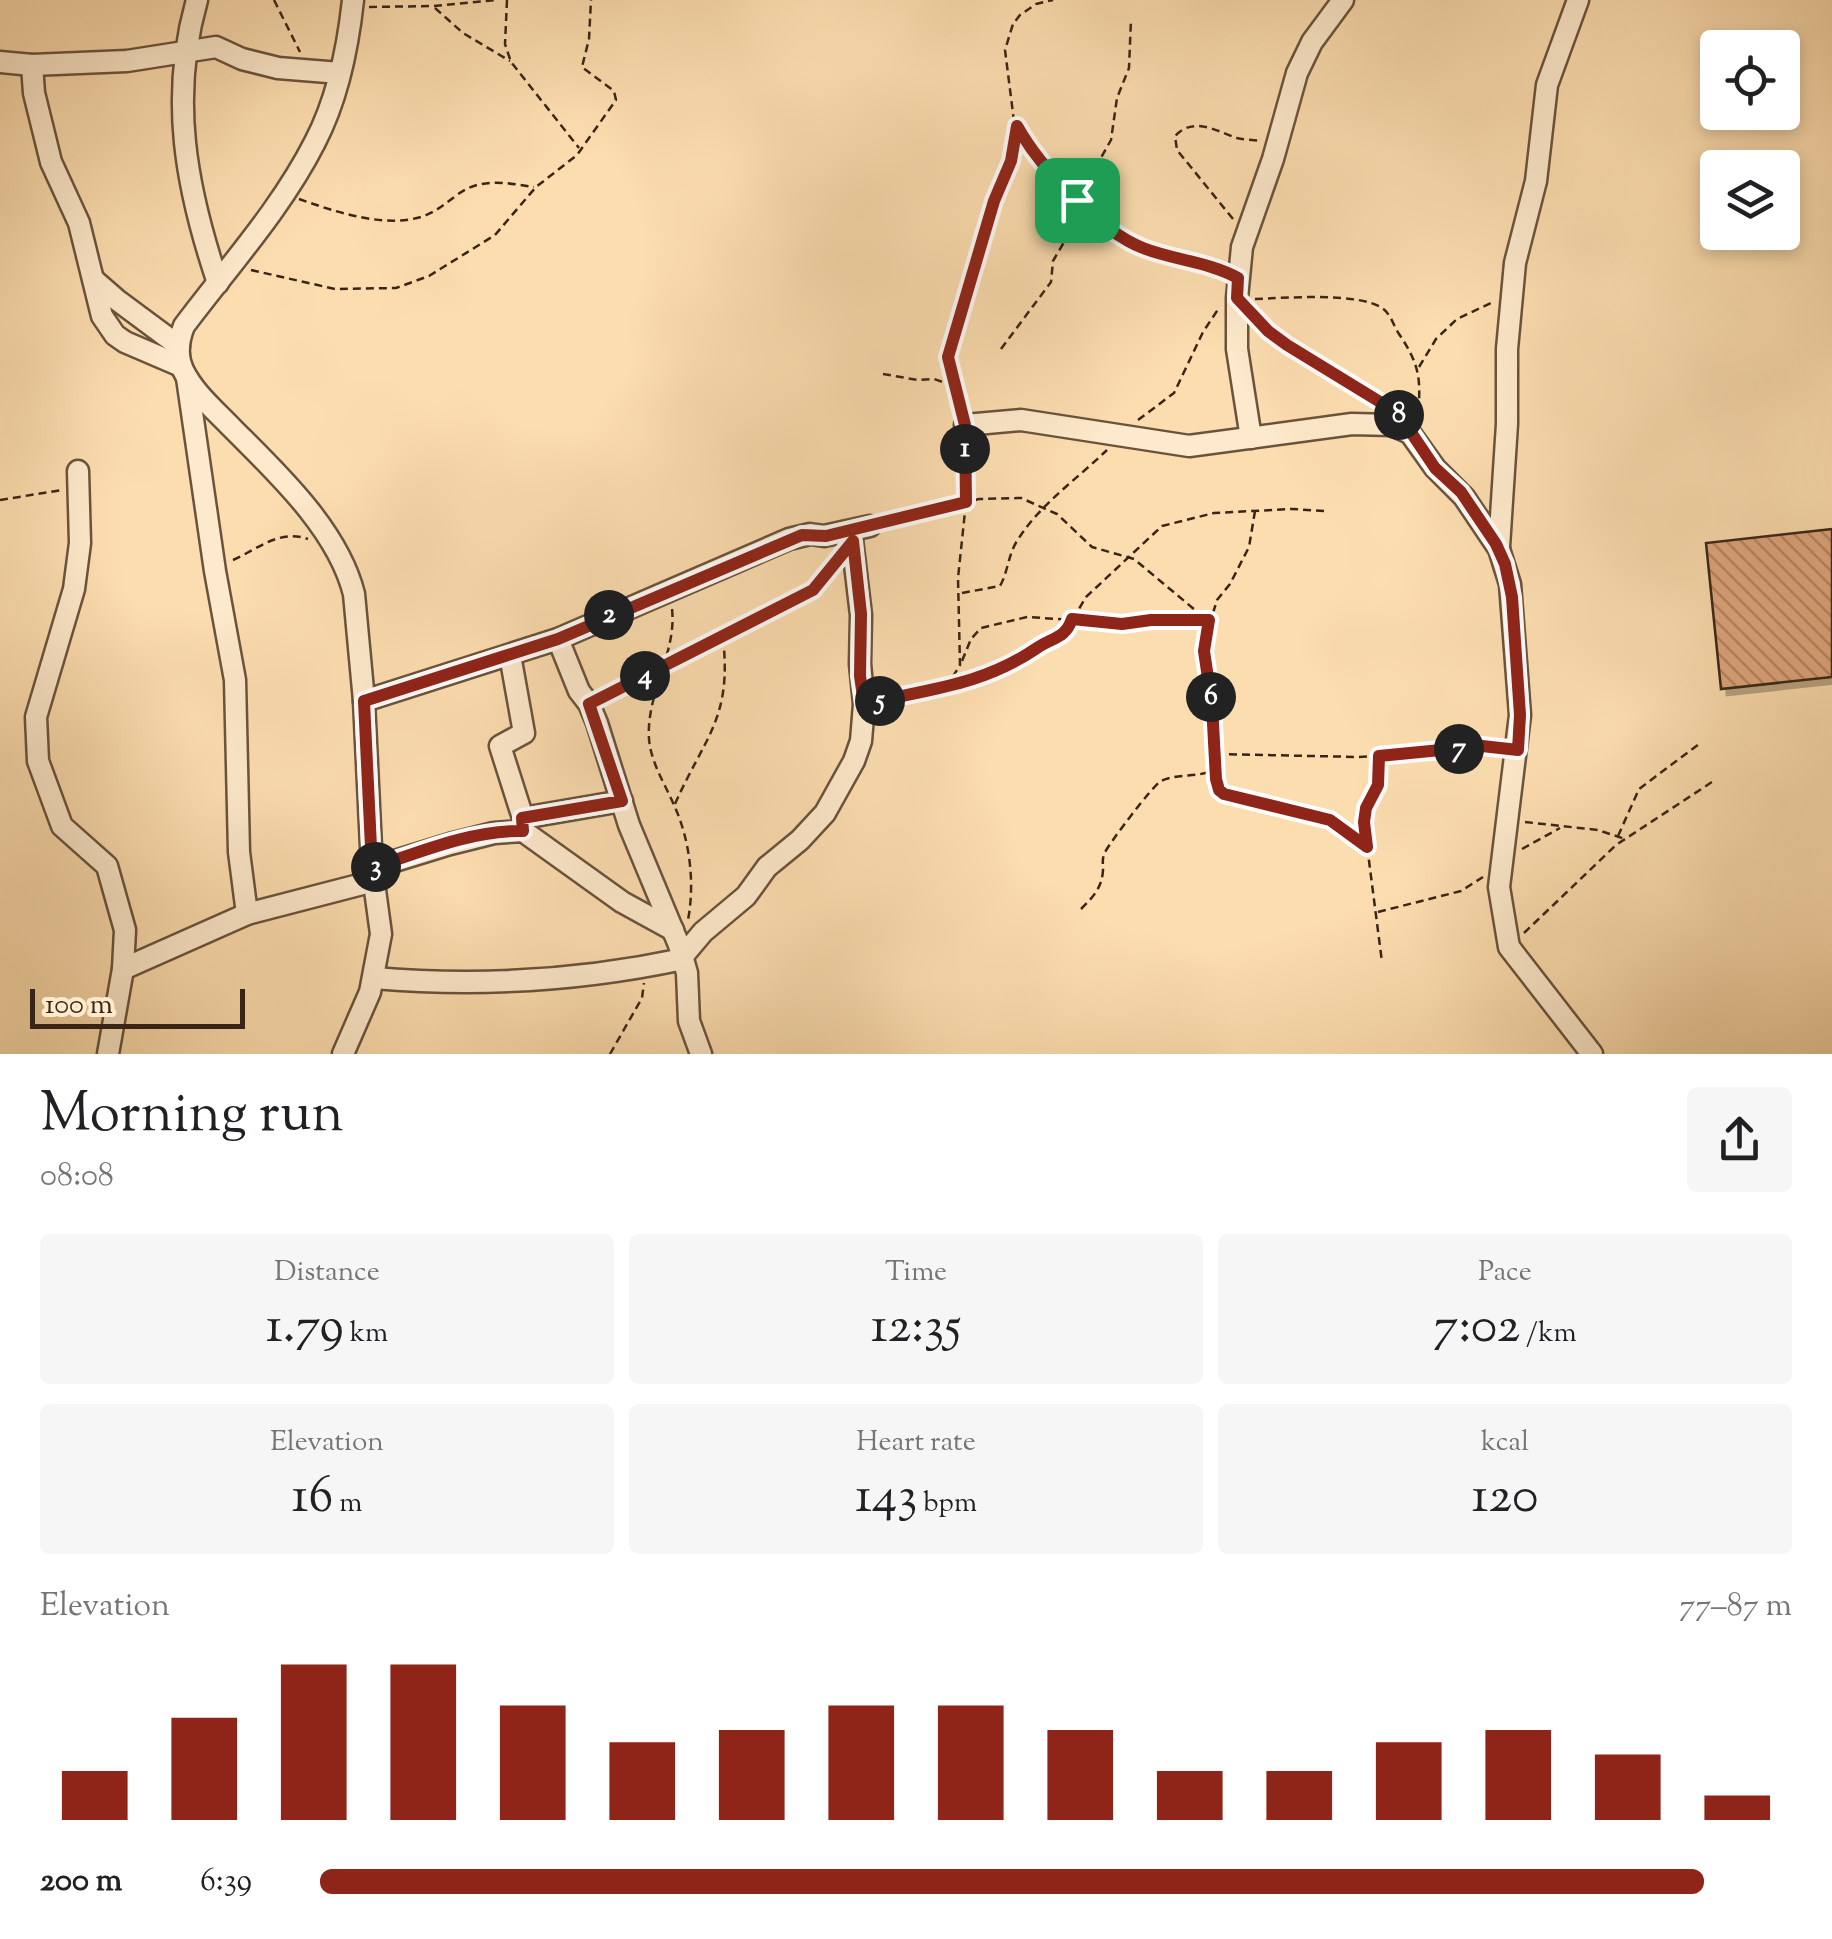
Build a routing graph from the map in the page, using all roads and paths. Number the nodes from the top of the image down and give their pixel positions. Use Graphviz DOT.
graph roads {
  1 [pos="198,0"];
  2 [pos="274,0"];
  3 [pos="497,0"];
  4 [pos="506,0"];
  5 [pos="591,0"];
  6 [pos="1054,0"];
  7 [pos="1342,0"];
  8 [pos="1578,0"];
  9 [pos="353,2"];
  10 [pos="433,6"];
  11 [pos="1131,20"];
  12 [pos="186,50"];
  13 [pos="0,62"];
  14 [pos="511,62"];
  15 [pos="32,65"];
  16 [pos="304,71"];
  17 [pos="340,73"];
  18 [pos="1017,126"];
  19 [pos="1278,142"];
  20 [pos="580,150"];
  21 [pos="536,188"];
  22 [pos="284,194"];
  23 [pos="1077,200"];
  24 [pos="1244,243"];
  25 [pos="224,274"];
  26 [pos="1514,285"];
  27 [pos="1238,287"];
  28 [pos="1001,349"];
  29 [pos="182,363"];
  30 [pos="1418,368"];
  31 [pos="883,374"];
  32 [pos="955,387"];
  33 [pos="965,425"];
  34 [pos="1121,436"];
  35 [pos="1250,438"];
  36 [pos="1415,439"];
  37 [pos="78,480"];
  38 [pos="0,500"];
  39 [pos="966,502"];
  40 [pos="1046,508"];
  41 [pos="1324,511"];
  42 [pos="1256,512"];
  43 [pos="858,533"];
  44 [pos="327,539"];
  45 [pos="1499,549"];
  46 [pos="1132,558"];
  47 [pos="215,572"];
  48 [pos="667,592"];
  49 [pos="959,594"];
  50 [pos="1072,619"];
  51 [pos="1208,620"];
  52 [pos="723,637"];
  53 [pos="558,639"];
  54 [pos="510,655"];
  55 [pos="960,664"];
  56 [pos="660,668"];
  57 [pos="948,686"];
  58 [pos="364,701"];
  59 [pos="589,704"];
  60 [pos="864,704"];
  61 [pos="1699,744"];
  62 [pos="1518,750"];
  63 [pos="1216,754"];
  64 [pos="1379,756"];
  65 [pos="1216,770"];
  66 [pos="1712,782"];
  67 [pos="622,801"];
  68 [pos="674,805"];
  69 [pos="1508,820"];
  70 [pos="523,825"];
  71 [pos="1560,828"];
  72 [pos="1618,836"];
  73 [pos="1625,839"];
  74 [pos="1367,847"];
  75 [pos="1502,864"];
  76 [pos="373,875"];
  77 [pos="1081,910"];
  78 [pos="1376,912"];
  79 [pos="248,914"];
  80 [pos="679,948"];
  81 [pos="1509,948"];
  82 [pos="1382,962"];
  83 [pos="645,967"];
  84 [pos="123,969"];
  85 [pos="374,978"];
  86 [pos="108,1054"];
  87 [pos="343,1054"];
  88 [pos="610,1054"];
  89 [pos="701,1054"];
  90 [pos="1592,1054"];
  1 -- 12 [label="street"];
  2 -- 16 [label="path"];
  3 -- 10 [label="path"];
  4 -- 14 [label="path"];
  5 -- 20 [label="path"];
  6 -- 18 [label="path"];
  7 -- 19 [label="street"];
  8 -- 26 [label="street"];
  9 -- 10 [label="path"];
  9 -- 17 [label="street"];
  10 -- 14 [label="path"];
  11 -- 23 [label="path"];
  12 -- 15 [label="street"];
  12 -- 16 [label="street"];
  12 -- 25 [label="street"];
  13 -- 15 [label="street"];
  14 -- 20 [label="path"];
  15 -- 29 [label="street"];
  16 -- 17 [label="street"];
  17 -- 22 [label="street"];
  18 -- 23 [label="path"];
  18 -- 32 [label="path"];
  19 -- 24 [label="street"];
  19 -- 24 [label="path"];
  20 -- 21 [label="path"];
  21 -- 22 [label="path"];
  21 -- 25 [label="path"];
  22 -- 25 [label="street"];
  23 -- 27 [label="path"];
  23 -- 28 [label="path"];
  24 -- 27 [label="street"];
  25 -- 29 [label="street"];
  26 -- 30 [label="path"];
  26 -- 45 [label="street"];
  27 -- 30 [label="path"];
  27 -- 34 [label="path"];
  27 -- 35 [label="street"];
  27 -- 36 [label="path"];
  29 -- 44 [label="street"];
  29 -- 47 [label="street"];
  30 -- 36 [label="path"];
  31 -- 32 [label="path"];
  32 -- 33 [label="path"];
  33 -- 34 [label="street"];
  33 -- 39 [label="path"];
  34 -- 35 [label="street"];
  34 -- 40 [label="path"];
  35 -- 36 [label="street"];
  36 -- 45 [label="street"];
  37 -- 38 [label="path"];
  37 -- 84 [label="street"];
  39 -- 40 [label="path"];
  39 -- 43 [label="path"];
  39 -- 49 [label="path"];
  40 -- 46 [label="path"];
  40 -- 49 [label="path"];
  41 -- 42 [label="path"];
  42 -- 46 [label="path"];
  42 -- 51 [label="path"];
  43 -- 48 [label="street"];
  43 -- 52 [label="path"];
  43 -- 60 [label="street"];
  44 -- 47 [label="path"];
  44 -- 58 [label="street"];
  45 -- 62 [label="street"];
  46 -- 50 [label="path"];
  46 -- 51 [label="path"];
  47 -- 79 [label="street"];
  48 -- 53 [label="street"];
  48 -- 56 [label="path"];
  49 -- 55 [label="path"];
  50 -- 51 [label="path"];
  50 -- 55 [label="path"];
  50 -- 57 [label="path"];
  51 -- 63 [label="path"];
  52 -- 56 [label="path"];
  52 -- 68 [label="path"];
  53 -- 54 [label="street"];
  53 -- 59 [label="street"];
  54 -- 58 [label="street"];
  54 -- 70 [label="street"];
  55 -- 57 [label="path"];
  56 -- 59 [label="path"];
  56 -- 68 [label="path"];
  57 -- 60 [label="path"];
  58 -- 76 [label="street"];
  59 -- 67 [label="street"];
  60 -- 80 [label="street"];
  61 -- 72 [label="path"];
  62 -- 64 [label="path"];
  62 -- 69 [label="street"];
  63 -- 64 [label="path"];
  63 -- 65 [label="path"];
  64 -- 74 [label="path"];
  65 -- 74 [label="path"];
  65 -- 77 [label="path"];
  66 -- 73 [label="path"];
  67 -- 70 [label="street"];
  67 -- 80 [label="street"];
  68 -- 80 [label="path"];
  69 -- 71 [label="path"];
  69 -- 75 [label="street"];
  70 -- 76 [label="street"];
  70 -- 80 [label="street"];
  71 -- 72 [label="path"];
  71 -- 75 [label="path"];
  72 -- 73 [label="path"];
  73 -- 81 [label="path"];
  74 -- 78 [label="path"];
  75 -- 78 [label="path"];
  75 -- 81 [label="street"];
  76 -- 79 [label="street"];
  76 -- 85 [label="street"];
  78 -- 82 [label="path"];
  79 -- 84 [label="street"];
  80 -- 83 [label="street"];
  80 -- 89 [label="street"];
  81 -- 90 [label="street"];
  83 -- 85 [label="street"];
  83 -- 88 [label="path"];
  84 -- 86 [label="street"];
  85 -- 87 [label="street"];
}
